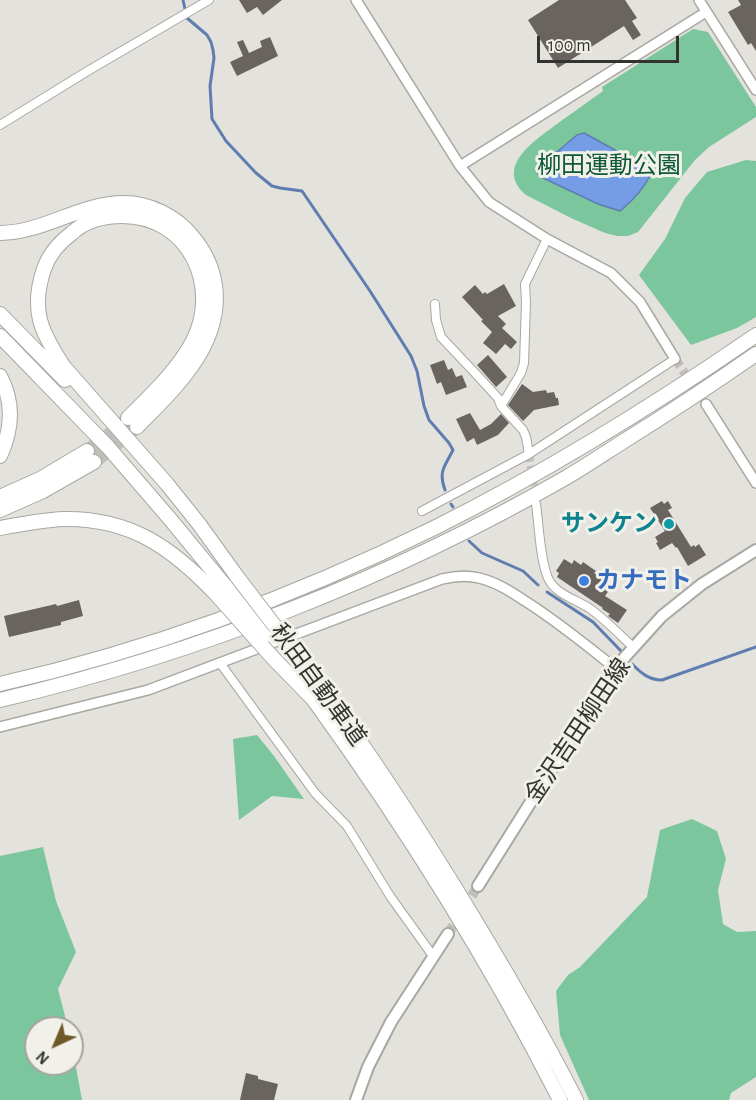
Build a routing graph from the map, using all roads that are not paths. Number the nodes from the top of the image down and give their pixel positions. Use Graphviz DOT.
graph roads {
  1 [pos="209,0"];
  2 [pos="356,0"];
  3 [pos="699,0"];
  4 [pos="196,5"];
  5 [pos="706,12"];
  6 [pos="756,90"];
  7 [pos="0,125"];
  8 [pos="460,166"];
  9 [pos="0,233"];
  10 [pos="548,239"];
  11 [pos="435,304"];
  12 [pos="0,314"];
  13 [pos="756,335"];
  14 [pos="0,336"];
  15 [pos="756,354"];
  16 [pos="675,359"];
  17 [pos="0,376"];
  18 [pos="706,404"];
  19 [pos="501,406"];
  20 [pos="530,454"];
  21 [pos="0,456"];
  22 [pos="756,483"];
  23 [pos="0,497"];
  24 [pos="536,504"];
  25 [pos="0,510"];
  26 [pos="422,511"];
  27 [pos="0,528"];
  28 [pos="756,550"];
  29 [pos="238,578"];
  30 [pos="221,591"];
  31 [pos="634,648"];
  32 [pos="220,663"];
  33 [pos="615,668"];
  34 [pos="0,684"];
  35 [pos="0,700"];
  36 [pos="0,727"];
  37 [pos="478,886"];
  38 [pos="448,933"];
  39 [pos="433,956"];
  40 [pos="356,1100"];
  41 [pos="560,1100"];
  42 [pos="576,1100"];
  1 -- 4 [label="street"];
  2 -- 8 [label="street"];
  3 -- 5 [label="street"];
  4 -- 7 [label="street"];
  5 -- 6 [label="street"];
  5 -- 8 [label="street"];
  8 -- 10 [label="street"];
  9 -- 29 [label="highway"];
  10 -- 16 [label="street"];
  10 -- 19 [label="street"];
  11 -- 19 [label="street"];
  12 -- 29 [label="highway, 秋田自動車道"];
  13 -- 34 [label="highway"];
  14 -- 30 [label="highway"];
  15 -- 35 [label="highway"];
  16 -- 20 [label="street"];
  17 -- 21 [label="highway"];
  18 -- 22 [label="street"];
  19 -- 20 [label="street"];
  20 -- 26 [label="street"];
  23 -- 25 [label="highway"];
  24 -- 31 [label="street"];
  27 -- 30 [label="highway"];
  28 -- 31 [label="main road, 金沢吉田柳田線"];
  29 -- 42 [label="highway, 秋田自動車道, bridge"];
  30 -- 41 [label="highway, 秋田自動車道, bridge"];
  31 -- 33 [label="main road, 金沢吉田柳田線"];
  32 -- 33 [label="street"];
  32 -- 36 [label="street"];
  32 -- 39 [label="street"];
  33 -- 37 [label="main road, 金沢吉田柳田線"];
  38 -- 39 [label="main road"];
  39 -- 40 [label="main road"];
}
